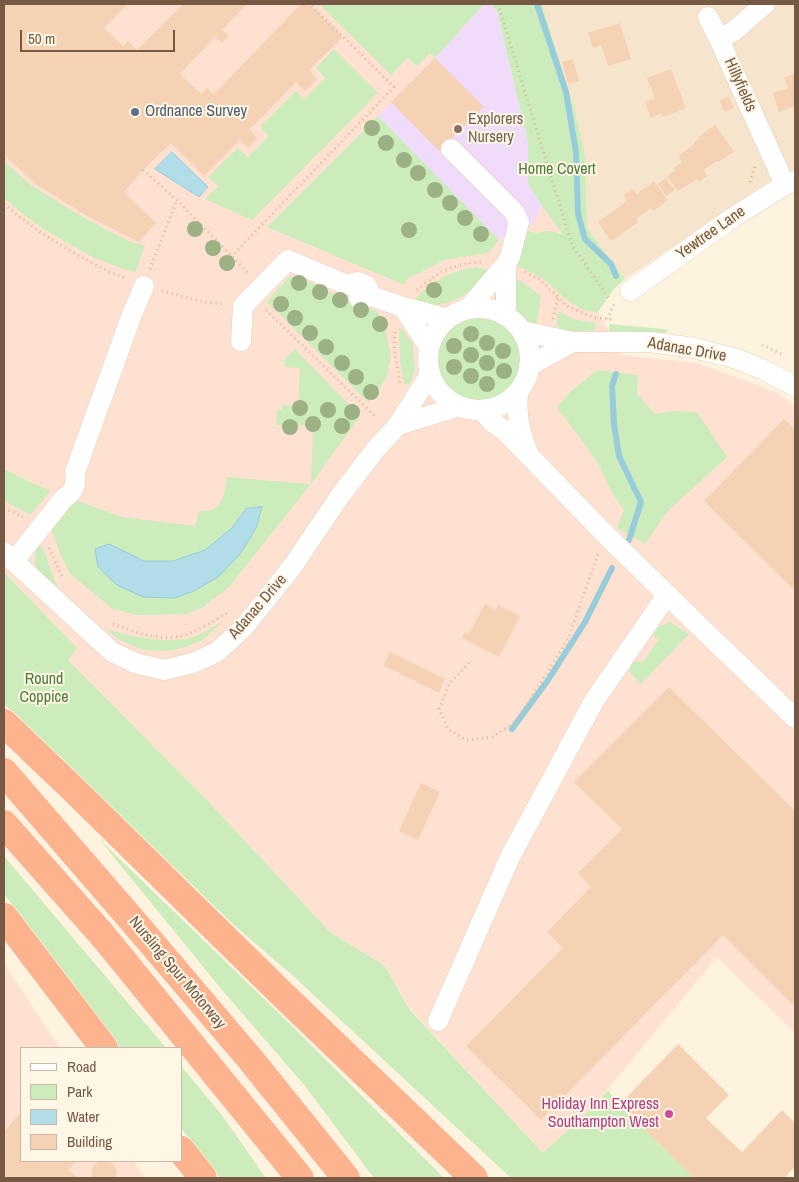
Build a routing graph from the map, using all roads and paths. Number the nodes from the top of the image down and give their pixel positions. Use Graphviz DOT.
graph roads {
  1 [pos="310,4"];
  2 [pos="498,4"];
  3 [pos="765,4"];
  4 [pos="708,18"];
  5 [pos="719,39"];
  6 [pos="451,149"];
  7 [pos="143,170"];
  8 [pos="790,183"];
  9 [pos="177,200"];
  10 [pos="4,204"];
  11 [pos="231,257"];
  12 [pos="506,264"];
  13 [pos="144,286"];
  14 [pos="630,291"];
  15 [pos="614,305"];
  16 [pos="242,306"];
  17 [pos="404,307"];
  18 [pos="468,309"];
  19 [pos="506,315"];
  20 [pos="448,318"];
  21 [pos="522,331"];
  22 [pos="241,342"];
  23 [pos="573,342"];
  24 [pos="429,347"];
  25 [pos="529,366"];
  26 [pos="430,374"];
  27 [pos="795,386"];
  28 [pos="518,392"];
  29 [pos="460,406"];
  30 [pos="482,410"];
  31 [pos="377,418"];
  32 [pos="398,425"];
  33 [pos="530,457"];
  34 [pos="605,534"];
  35 [pos="9,556"];
  36 [pos="667,595"];
  37 [pos="469,663"];
  38 [pos="795,718"];
  39 [pos="4,723"];
  40 [pos="4,772"];
  41 [pos="4,824"];
  42 [pos="4,917"];
  43 [pos="438,1021"];
  44 [pos="103,1047"];
  45 [pos="182,1151"];
  46 [pos="203,1178"];
  47 [pos="300,1178"];
  48 [pos="346,1178"];
  49 [pos="474,1178"];
  1 -- 11 [label="path"];
  2 -- 15 [label="path"];
  3 -- 5 [label="street, Hillyfields"];
  4 -- 5 [label="street"];
  5 -- 8 [label="street, Hillyfields"];
  6 -- 12 [label="street"];
  7 -- 9 [label="path"];
  8 -- 14 [label="street, Yewtree Lane"];
  9 -- 11 [label="path"];
  9 -- 13 [label="path"];
  10 -- 13 [label="path"];
  11 -- 16 [label="path"];
  12 -- 18 [label="street"];
  12 -- 19 [label="street"];
  13 -- 16 [label="path"];
  13 -- 35 [label="street"];
  16 -- 17 [label="street"];
  16 -- 22 [label="street"];
  16 -- 31 [label="path"];
  17 -- 20 [label="street"];
  17 -- 24 [label="street"];
  18 -- 19 [label="street"];
  18 -- 20 [label="street"];
  19 -- 21 [label="street"];
  20 -- 24 [label="street"];
  21 -- 23 [label="street, Adanac Drive"];
  21 -- 25 [label="street"];
  23 -- 25 [label="street, Adanac Drive"];
  23 -- 27 [label="street, Adanac Drive"];
  24 -- 26 [label="street"];
  25 -- 28 [label="street"];
  26 -- 29 [label="street"];
  26 -- 32 [label="street, Adanac Drive"];
  28 -- 30 [label="street"];
  28 -- 33 [label="street"];
  29 -- 30 [label="street"];
  29 -- 32 [label="street"];
  30 -- 33 [label="street"];
  32 -- 35 [label="street, Adanac Drive"];
  33 -- 34 [label="street"];
  34 -- 36 [label="street"];
  34 -- 37 [label="path"];
  36 -- 38 [label="street"];
  36 -- 43 [label="street"];
  39 -- 49 [label="highway"];
  40 -- 48 [label="highway, Nursling Spur Motorway"];
  41 -- 47 [label="highway, Nursling Spur Motorway"];
  42 -- 44 [label="highway"];
  45 -- 46 [label="highway"];
}
